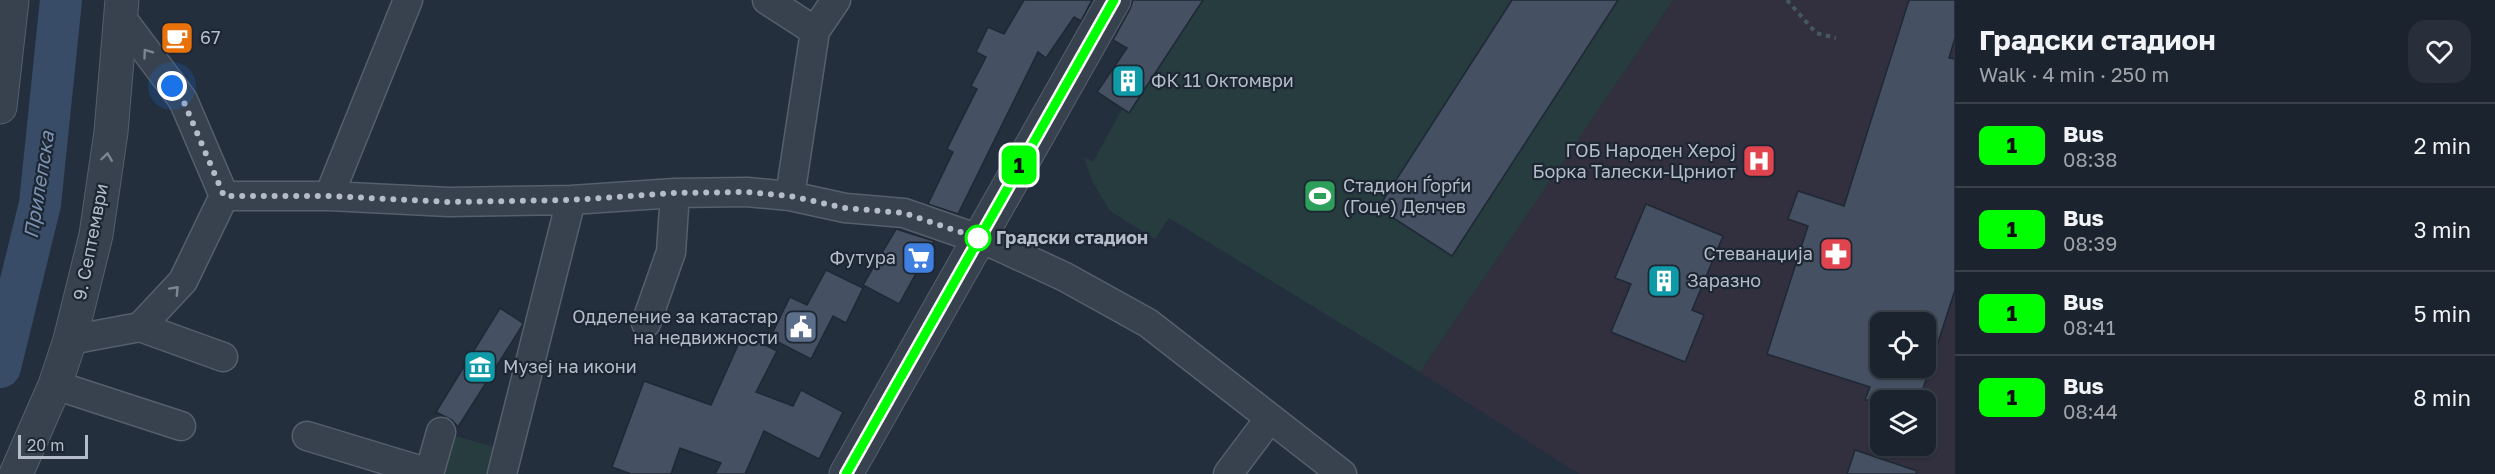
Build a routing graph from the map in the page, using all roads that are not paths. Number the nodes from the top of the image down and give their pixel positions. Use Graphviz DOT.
graph roads {
  1 [pos="12,0"];
  2 [pos="408,0"];
  3 [pos="767,0"];
  4 [pos="836,0"];
  5 [pos="1114,0"];
  6 [pos="121,8"];
  7 [pos="815,31"];
  8 [pos="0,107"];
  9 [pos="675,193"];
  10 [pos="224,196"];
  11 [pos="329,196"];
  12 [pos="790,196"];
  13 [pos="571,200"];
  14 [pos="978,238"];
  15 [pos="646,323"];
  16 [pos="140,327"];
  17 [pos="70,340"];
  18 [pos="224,357"];
  19 [pos="56,385"];
  20 [pos="1270,418"];
  21 [pos="181,426"];
  22 [pos="441,432"];
  23 [pos="307,436"];
  24 [pos="429,473"];
  25 [pos="16,474"];
  26 [pos="502,474"];
  27 [pos="846,474"];
  28 [pos="1228,474"];
  29 [pos="1342,474"];
  1 -- 8 [label="street"];
  2 -- 11 [label="street"];
  3 -- 7 [label="street"];
  4 -- 7 [label="street"];
  5 -- 14 [label="street"];
  10 -- 6 [label="street, one-way"];
  17 -- 6 [label="street, 9. Септември, one-way"];
  7 -- 12 [label="street"];
  9 -- 12 [label="street"];
  9 -- 13 [label="street"];
  9 -- 15 [label="street"];
  10 -- 11 [label="street"];
  16 -- 10 [label="street, one-way"];
  11 -- 13 [label="street"];
  12 -- 14 [label="street"];
  13 -- 26 [label="street"];
  14 -- 20 [label="street"];
  14 -- 27 [label="street"];
  16 -- 17 [label="street"];
  16 -- 18 [label="street"];
  17 -- 19 [label="street, 9. Септември"];
  19 -- 21 [label="street"];
  19 -- 25 [label="street, 9. Септември"];
  20 -- 28 [label="street"];
  20 -- 29 [label="street"];
  22 -- 24 [label="street"];
  23 -- 24 [label="street"];
}
